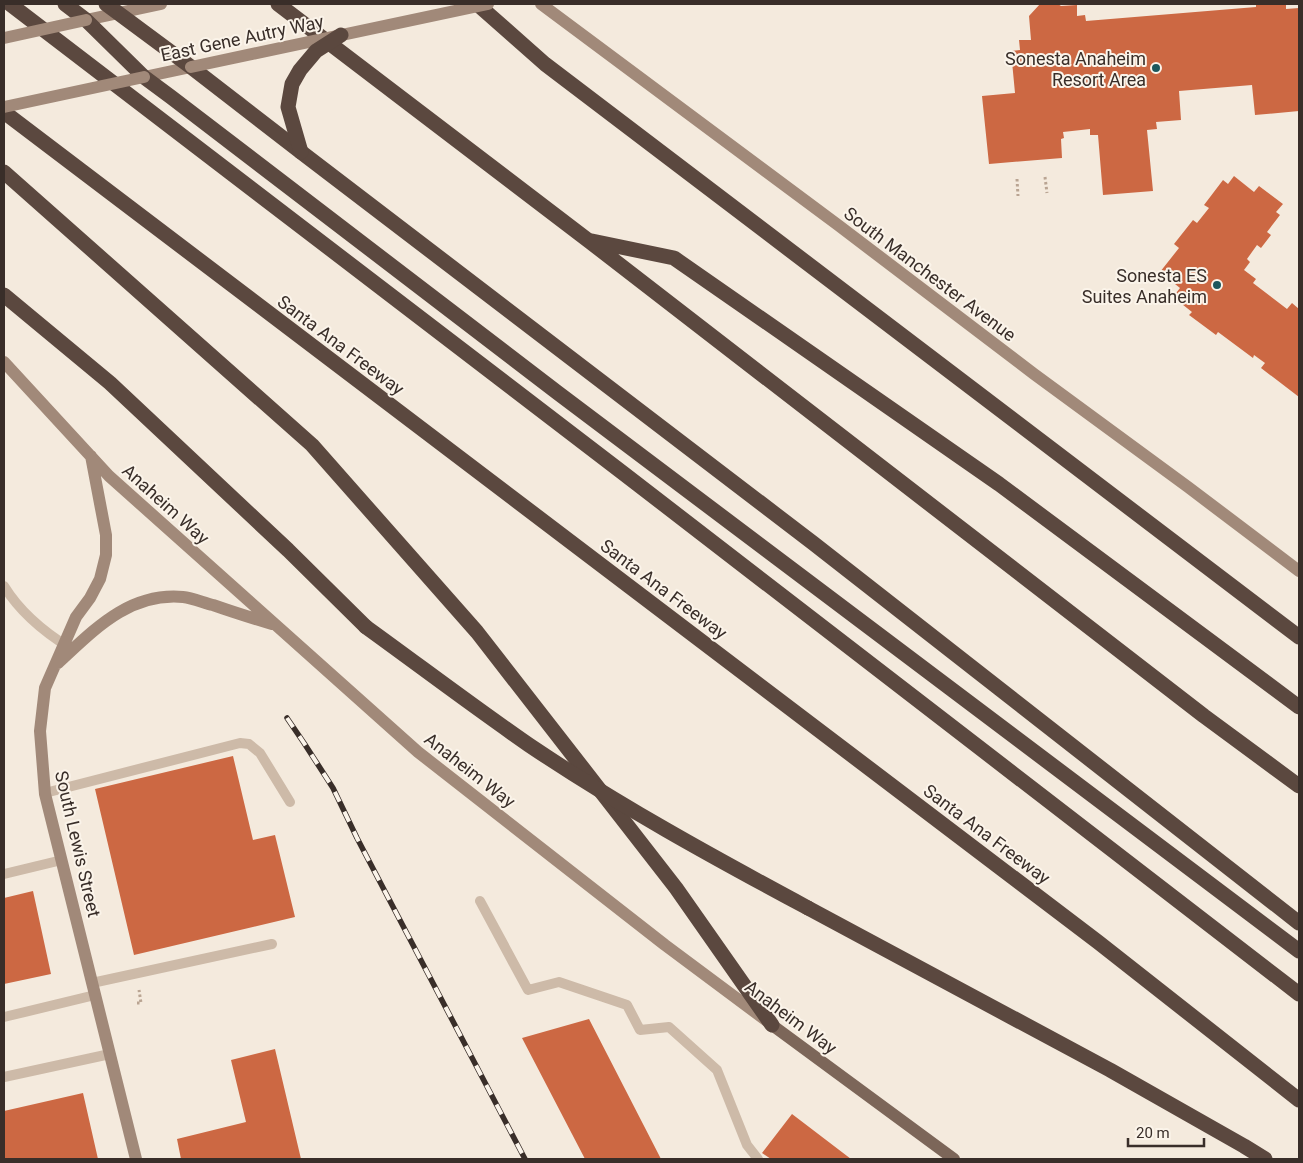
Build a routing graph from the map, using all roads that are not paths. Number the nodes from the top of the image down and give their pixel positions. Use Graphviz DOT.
graph roads {
  1 [pos="10,4"];
  2 [pos="65,4"];
  3 [pos="161,4"];
  4 [pos="278,4"];
  5 [pos="477,4"];
  6 [pos="488,4"];
  7 [pos="541,4"];
  8 [pos="112,8"];
  9 [pos="86,20"];
  10 [pos="341,35"];
  11 [pos="4,38"];
  12 [pos="191,67"];
  13 [pos="144,77"];
  14 [pos="4,107"];
  15 [pos="4,112"];
  16 [pos="300,152"];
  17 [pos="4,172"];
  18 [pos="588,241"];
  19 [pos="4,295"];
  20 [pos="4,362"];
  21 [pos="91,456"];
  22 [pos="1299,571"];
  23 [pos="4,586"];
  24 [pos="277,626"];
  25 [pos="1299,637"];
  26 [pos="68,647"];
  27 [pos="1299,707"];
  28 [pos="1299,786"];
  29 [pos="45,793"];
  30 [pos="290,802"];
  31 [pos="62,860"];
  32 [pos="4,874"];
  33 [pos="480,901"];
  34 [pos="1299,923"];
  35 [pos="272,944"];
  36 [pos="1299,950"];
  37 [pos="94,989"];
  38 [pos="1299,994"];
  39 [pos="4,1017"];
  40 [pos="772,1025"];
  41 [pos="110,1054"];
  42 [pos="4,1077"];
  43 [pos="1299,1100"];
  44 [pos="136,1159"];
  45 [pos="758,1159"];
  46 [pos="954,1159"];
  47 [pos="1265,1159"];
  1 -- 38 [label="highway"];
  2 -- 9 [label="highway"];
  3 -- 8 [label="main road"];
  4 -- 18 [label="highway"];
  5 -- 25 [label="highway"];
  6 -- 10 [label="main road, East Gene Autry Way, bridge"];
  7 -- 22 [label="main road, South Manchester Avenue"];
  8 -- 9 [label="main road"];
  8 -- 12 [label="highway"];
  9 -- 11 [label="main road, bridge"];
  9 -- 13 [label="highway"];
  10 -- 12 [label="main road, East Gene Autry Way, bridge"];
  10 -- 16 [label="highway, bridge"];
  12 -- 13 [label="main road, East Gene Autry Way"];
  12 -- 16 [label="highway"];
  13 -- 14 [label="main road, East Gene Autry Way, bridge"];
  13 -- 36 [label="highway"];
  15 -- 43 [label="highway, Santa Ana Freeway"];
  16 -- 34 [label="highway"];
  17 -- 40 [label="highway"];
  18 -- 27 [label="highway"];
  18 -- 28 [label="highway"];
  19 -- 47 [label="highway, bridge"];
  20 -- 21 [label="main road, Anaheim Way"];
  21 -- 24 [label="main road, Anaheim Way"];
  21 -- 26 [label="main road"];
  23 -- 26 [label="lane"];
  24 -- 26 [label="main road"];
  24 -- 40 [label="main road, Anaheim Way"];
  26 -- 29 [label="main road, South Lewis Street"];
  29 -- 30 [label="lane"];
  29 -- 31 [label="main road, South Lewis Street"];
  31 -- 32 [label="lane"];
  31 -- 37 [label="main road, South Lewis Street"];
  33 -- 45 [label="lane"];
  35 -- 37 [label="lane"];
  37 -- 39 [label="lane"];
  37 -- 41 [label="main road, South Lewis Street"];
  40 -- 46 [label="main road, Anaheim Way"];
  41 -- 42 [label="lane"];
  41 -- 44 [label="main road, South Lewis Street"];
}
